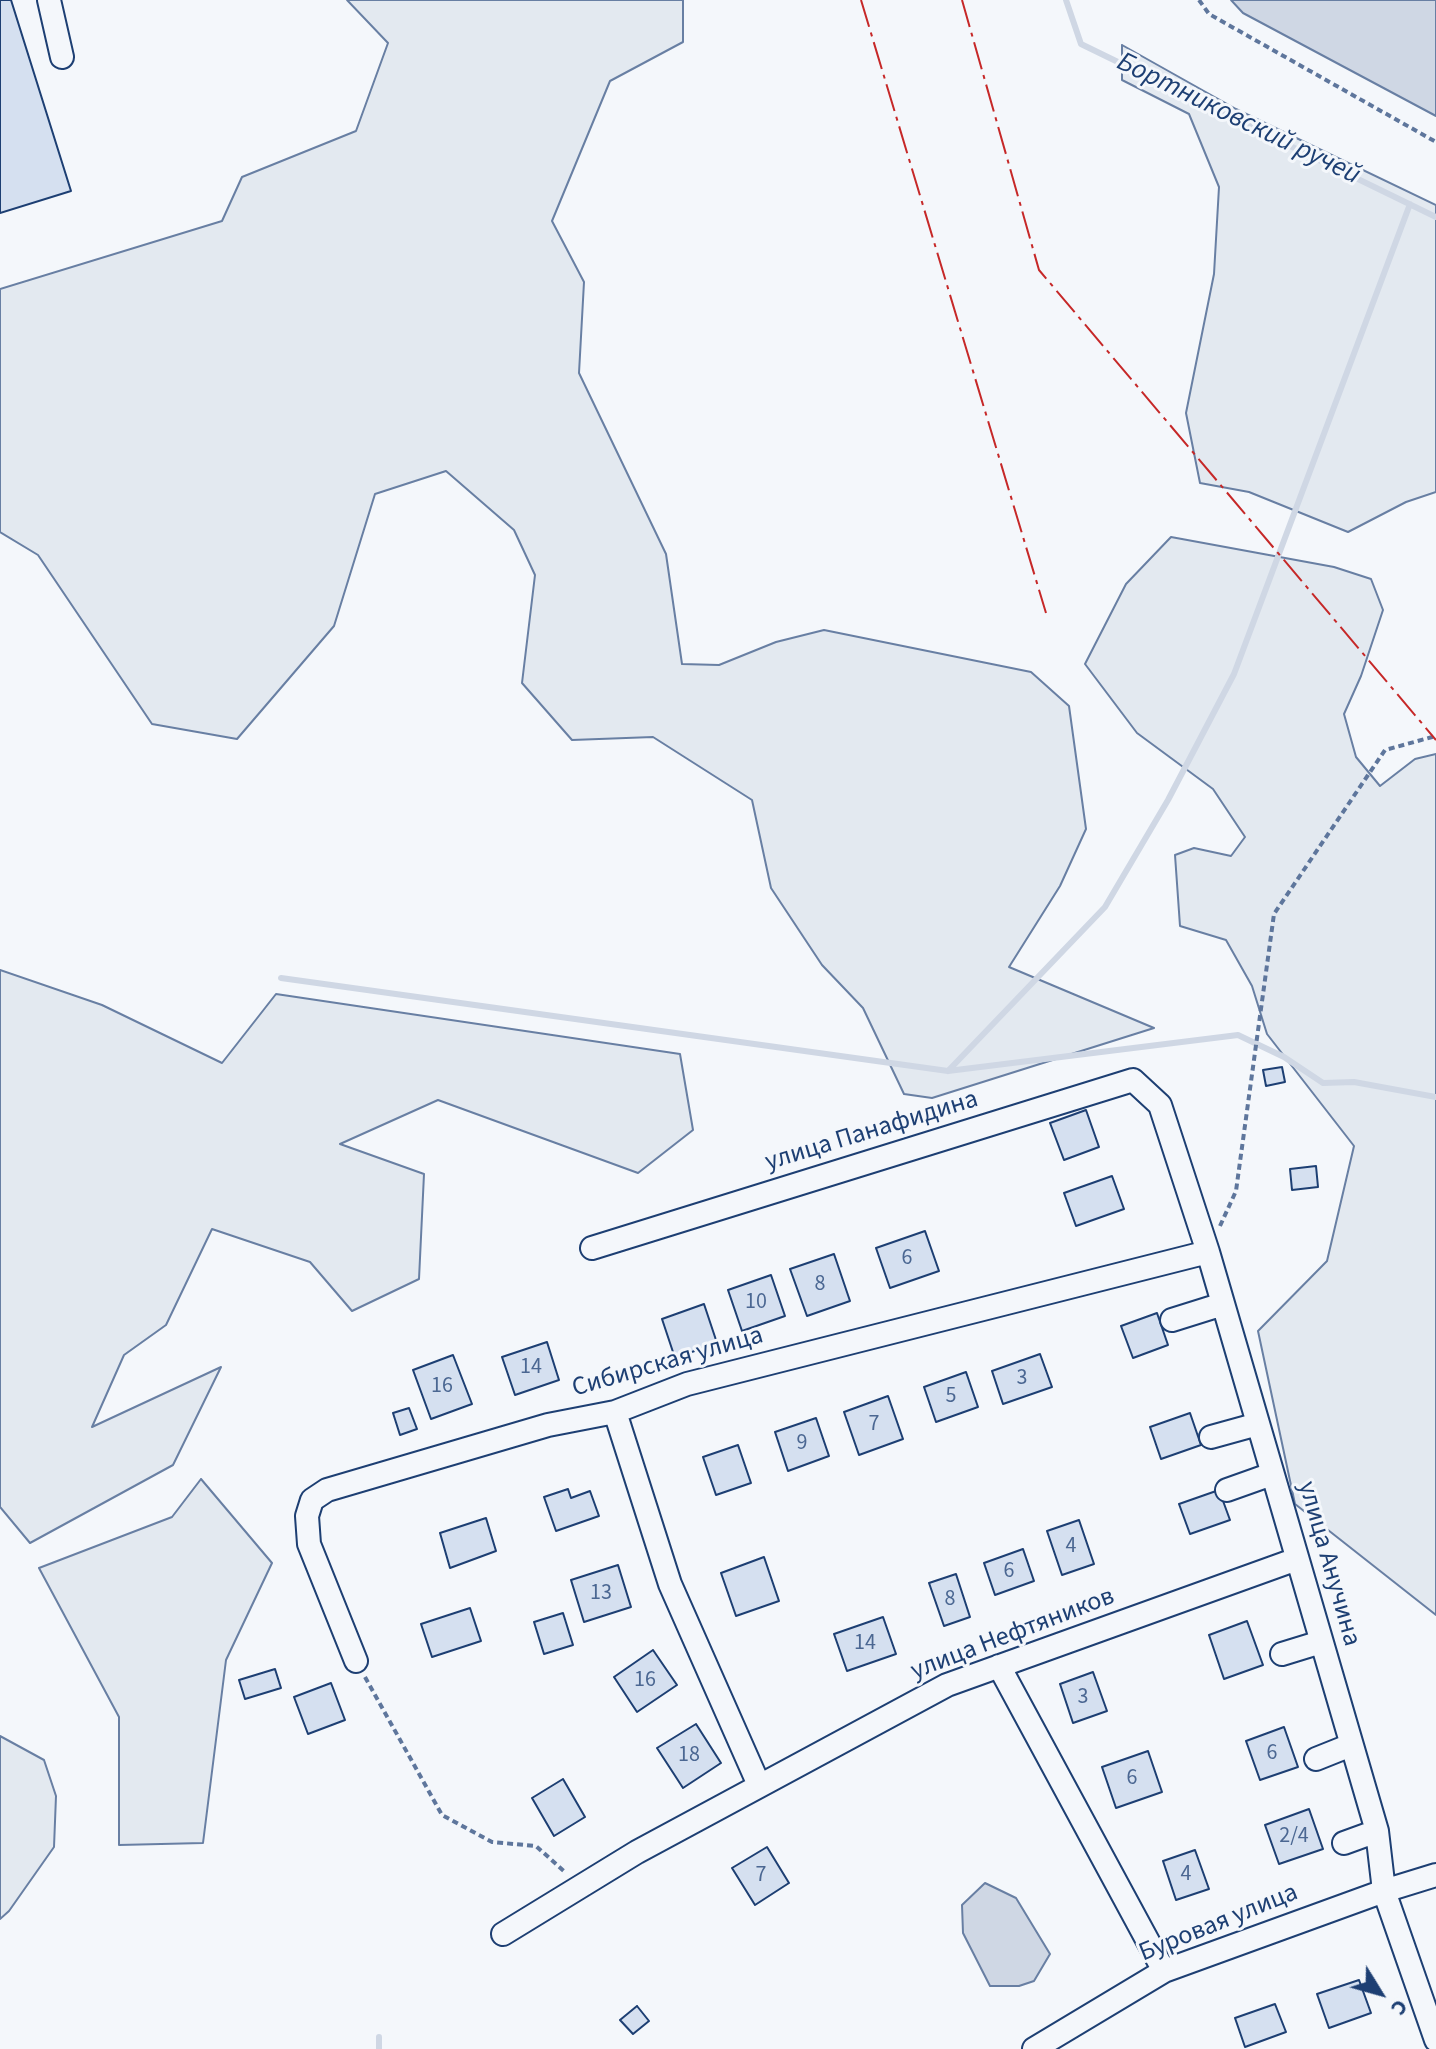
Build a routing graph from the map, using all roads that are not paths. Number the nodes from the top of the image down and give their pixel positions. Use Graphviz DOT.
graph roads {
  1 [pos="49,0"];
  2 [pos="62,57"];
  3 [pos="1160,1105"];
  4 [pos="592,1248"];
  5 [pos="1208,1252"];
  6 [pos="1223,1304"];
  7 [pos="1172,1320"];
  8 [pos="615,1412"];
  9 [pos="1258,1424"];
  10 [pos="1211,1437"];
  11 [pos="1272,1474"];
  12 [pos="1227,1490"];
  13 [pos="1297,1559"];
  14 [pos="1321,1642"];
  15 [pos="1282,1654"];
  16 [pos="356,1661"];
  17 [pos="999,1666"];
  18 [pos="1351,1745"];
  19 [pos="1316,1759"];
  20 [pos="759,1785"];
  21 [pos="1377,1831"];
  22 [pos="1344,1843"];
  23 [pos="1436,1875"];
  24 [pos="1384,1891"];
  25 [pos="503,1934"];
  26 [pos="1164,1971"];
  27 [pos="1436,2040"];
  28 [pos="1034,2049"];
  1 -- 2 [label="street"];
  3 -- 4 [label="street, улица Панафидина"];
  3 -- 5 [label="street, улица Анучина"];
  5 -- 6 [label="street, улица Анучина"];
  5 -- 8 [label="street, Сибирская улица"];
  6 -- 7 [label="street"];
  6 -- 9 [label="street, улица Анучина"];
  8 -- 16 [label="street, Сибирская улица"];
  8 -- 20 [label="street"];
  9 -- 10 [label="street"];
  9 -- 11 [label="street, улица Анучина"];
  11 -- 12 [label="street"];
  11 -- 13 [label="street, улица Анучина"];
  13 -- 14 [label="street, улица Анучина"];
  13 -- 17 [label="street, улица Нефтяников"];
  14 -- 15 [label="street"];
  14 -- 18 [label="street, улица Анучина"];
  17 -- 20 [label="street, улица Нефтяников"];
  17 -- 26 [label="street"];
  18 -- 19 [label="street"];
  18 -- 21 [label="street, улица Анучина"];
  20 -- 25 [label="street, улица Нефтяников"];
  21 -- 22 [label="street"];
  21 -- 24 [label="street, улица Анучина"];
  23 -- 24 [label="street, Буровая улица"];
  24 -- 26 [label="street, Буровая улица"];
  24 -- 27 [label="street, улица Анучина"];
  26 -- 28 [label="street, Буровая улица"];
}
